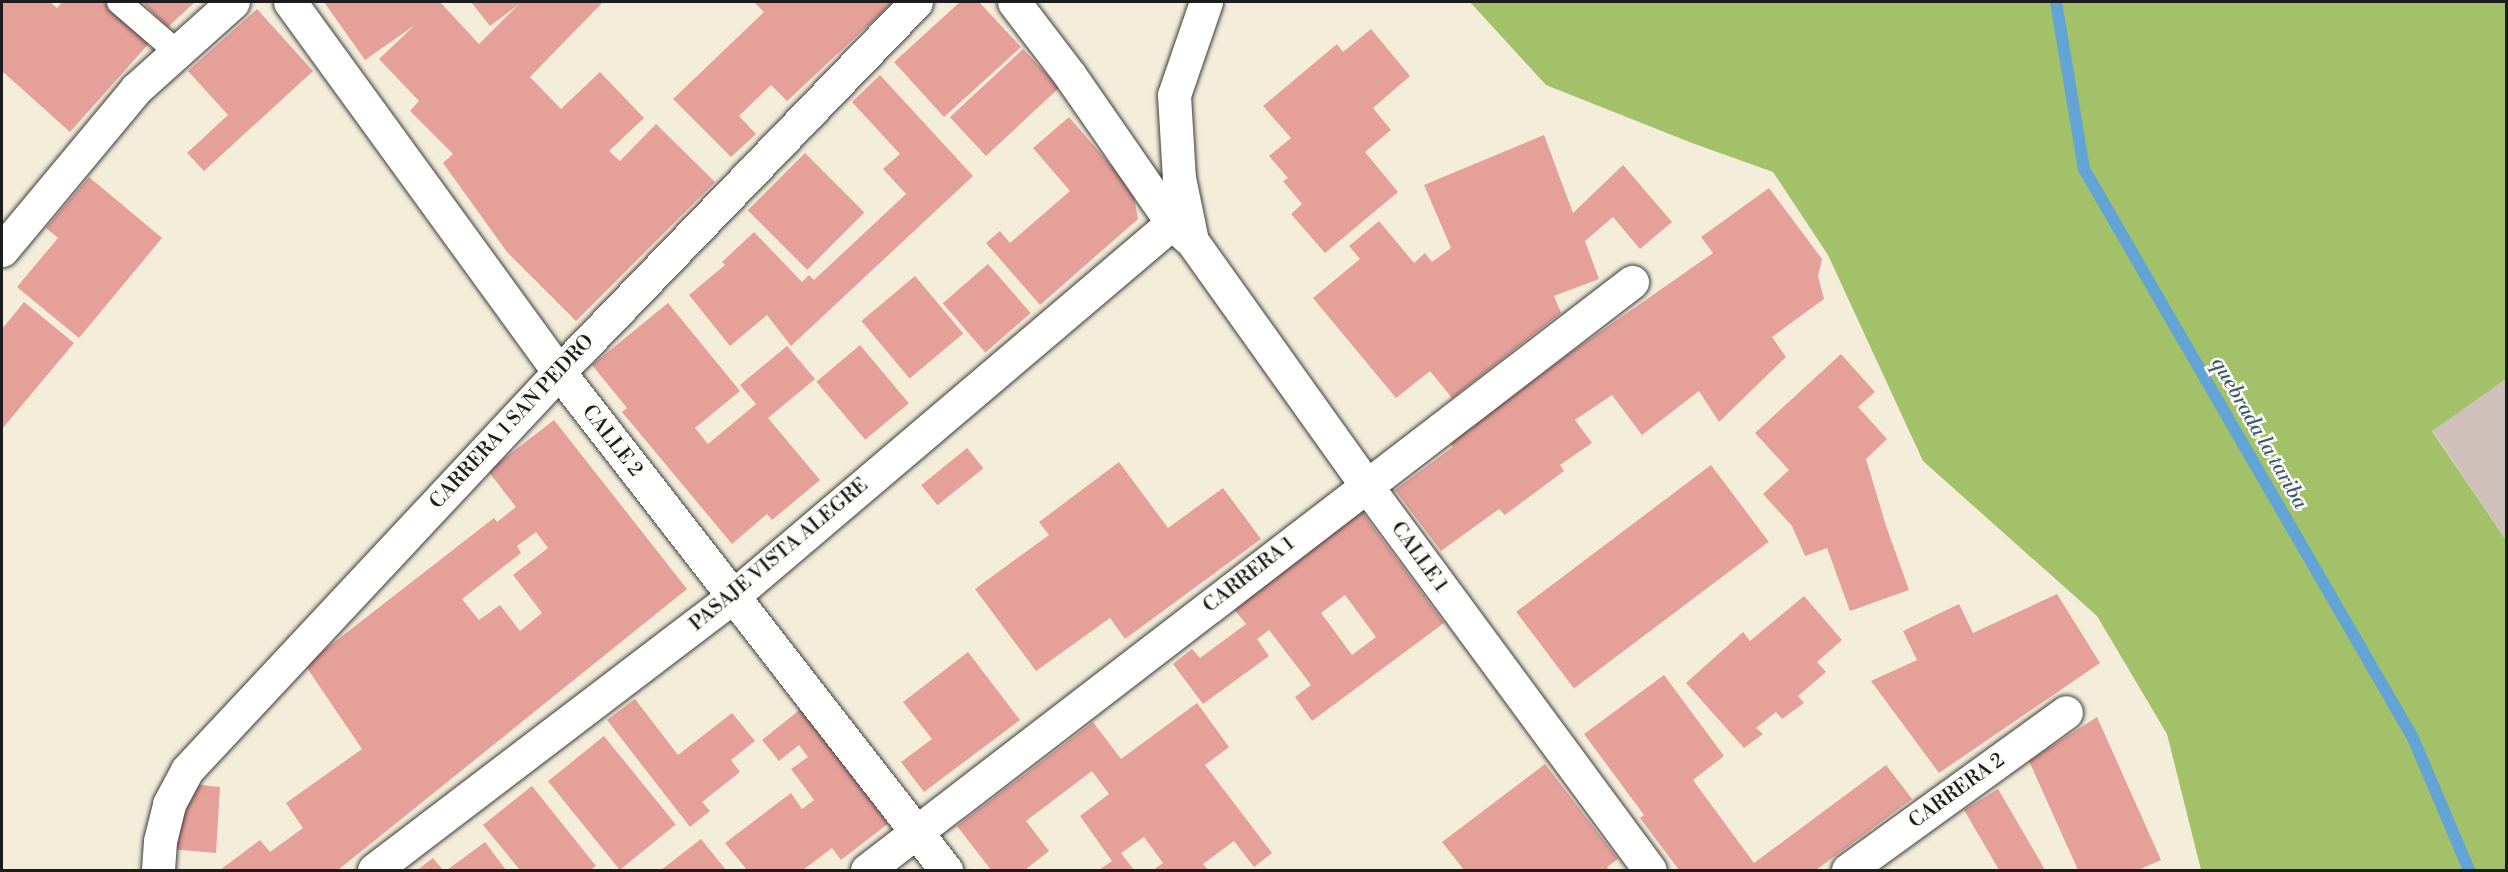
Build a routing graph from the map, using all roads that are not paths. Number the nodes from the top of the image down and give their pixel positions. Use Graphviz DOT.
graph roads {
  1 [pos="119,2"];
  2 [pos="233,2"];
  3 [pos="290,2"];
  4 [pos="916,2"];
  5 [pos="1014,2"];
  6 [pos="1206,2"];
  7 [pos="177,52"];
  8 [pos="1182,232"];
  9 [pos="2,250"];
  10 [pos="1632,282"];
  11 [pos="559,372"];
  12 [pos="1366,485"];
  13 [pos="732,597"];
  14 [pos="2066,712"];
  15 [pos="917,831"];
  16 [pos="158,870"];
  17 [pos="374,870"];
  18 [pos="867,870"];
  19 [pos="946,870"];
  20 [pos="1650,870"];
  21 [pos="1848,870"];
  1 -- 7 [label="lane"];
  2 -- 7 [label="street"];
  3 -- 11 [label="street, CALLE 2"];
  4 -- 11 [label="street, CARRERA 1 SAN PEDRO"];
  5 -- 8 [label="street, CALLE 1"];
  6 -- 8 [label="street"];
  7 -- 9 [label="street"];
  8 -- 12 [label="street, CALLE 1"];
  8 -- 13 [label="street, PASAJE VISTA ALEGRE"];
  10 -- 12 [label="street, CARRERA 1"];
  11 -- 13 [label="street, CALLE 2"];
  11 -- 16 [label="street, CARRERA 1 SAN PEDRO"];
  12 -- 15 [label="street, CARRERA 1"];
  12 -- 20 [label="street, CALLE 1"];
  13 -- 15 [label="street, CALLE 2"];
  13 -- 17 [label="street, PASAJE VISTA ALEGRE"];
  14 -- 21 [label="street, CARRERA 2"];
  15 -- 18 [label="street, CARRERA 1"];
  15 -- 19 [label="street, CALLE 2"];
}
